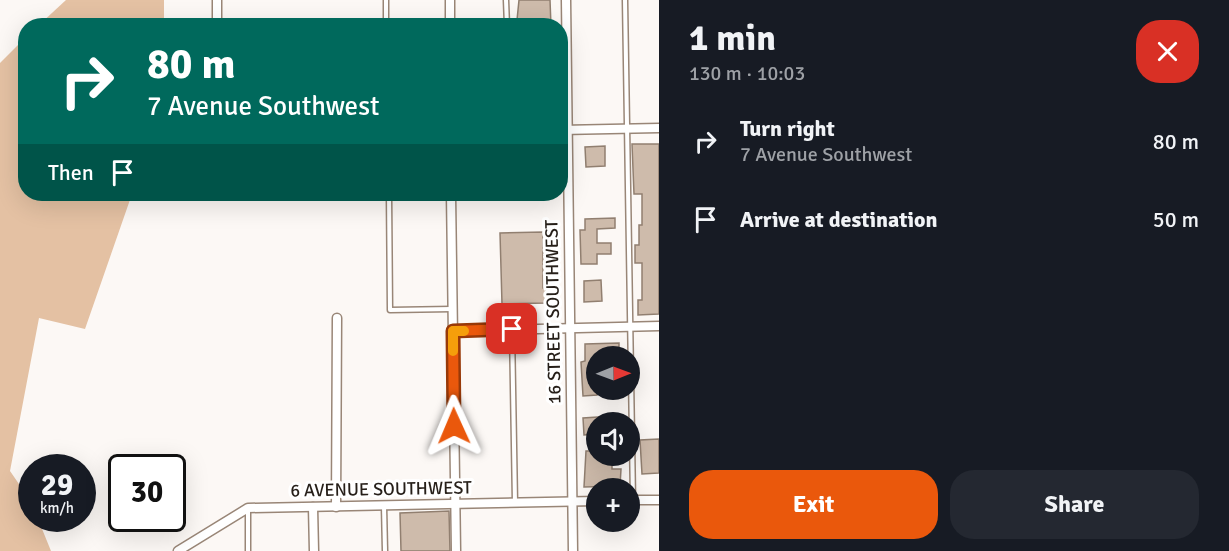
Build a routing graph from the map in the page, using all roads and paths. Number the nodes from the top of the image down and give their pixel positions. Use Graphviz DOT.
graph roads {
  1 [pos="217,0"];
  2 [pos="386,0"];
  3 [pos="450,0"];
  4 [pos="506,0"];
  5 [pos="566,0"];
  6 [pos="625,0"];
  7 [pos="217,18"];
  8 [pos="386,18"];
  9 [pos="450,18"];
  10 [pos="507,18"];
  11 [pos="566,18"];
  12 [pos="659,128"];
  13 [pos="626,129"];
  14 [pos="568,130"];
  15 [pos="389,201"];
  16 [pos="451,201"];
  17 [pos="566,201"];
  18 [pos="452,309"];
  19 [pos="337,318"];
  20 [pos="631,326"];
  21 [pos="659,326"];
  22 [pos="570,328"];
  23 [pos="512,329"];
  24 [pos="453,331"];
  25 [pos="631,478"];
  26 [pos="640,500"];
  27 [pos="659,500"];
  28 [pos="572,501"];
  29 [pos="586,501"];
  30 [pos="515,503"];
  31 [pos="455,504"];
  32 [pos="384,506"];
  33 [pos="313,507"];
  34 [pos="336,507"];
  35 [pos="248,508"];
  36 [pos="178,551"];
  37 [pos="248,551"];
  38 [pos="314,551"];
  39 [pos="385,551"];
  40 [pos="456,551"];
  41 [pos="573,551"];
  1 -- 7 [label="street"];
  2 -- 8 [label="lane"];
  3 -- 9 [label="street"];
  4 -- 10 [label="lane"];
  5 -- 11 [label="street, 16 STREET SOUTHWEST"];
  6 -- 13 [label="lane"];
  12 -- 13 [label="street"];
  13 -- 14 [label="street"];
  13 -- 20 [label="lane"];
  15 -- 18 [label="lane"];
  16 -- 18 [label="street"];
  17 -- 22 [label="street, 16 STREET SOUTHWEST"];
  18 -- 24 [label="street"];
  19 -- 34 [label="street"];
  20 -- 21 [label="street"];
  20 -- 22 [label="street"];
  20 -- 25 [label="lane"];
  22 -- 23 [label="street"];
  22 -- 28 [label="street, 16 STREET SOUTHWEST"];
  23 -- 24 [label="street"];
  23 -- 30 [label="lane"];
  24 -- 31 [label="street"];
  26 -- 27 [label="street"];
  28 -- 29 [label="street, 6 AVENUE SOUTHWEST"];
  28 -- 30 [label="street, 6 AVENUE SOUTHWEST"];
  28 -- 41 [label="street, 16 STREET SOUTHWEST"];
  30 -- 31 [label="street, 6 AVENUE SOUTHWEST"];
  31 -- 32 [label="street, 6 AVENUE SOUTHWEST"];
  31 -- 40 [label="street"];
  32 -- 34 [label="street, 6 AVENUE SOUTHWEST"];
  32 -- 39 [label="lane"];
  33 -- 34 [label="street, 6 AVENUE SOUTHWEST"];
  33 -- 35 [label="street, 6 AVENUE SOUTHWEST"];
  33 -- 38 [label="street"];
  35 -- 36 [label="street"];
  35 -- 37 [label="lane"];
}
